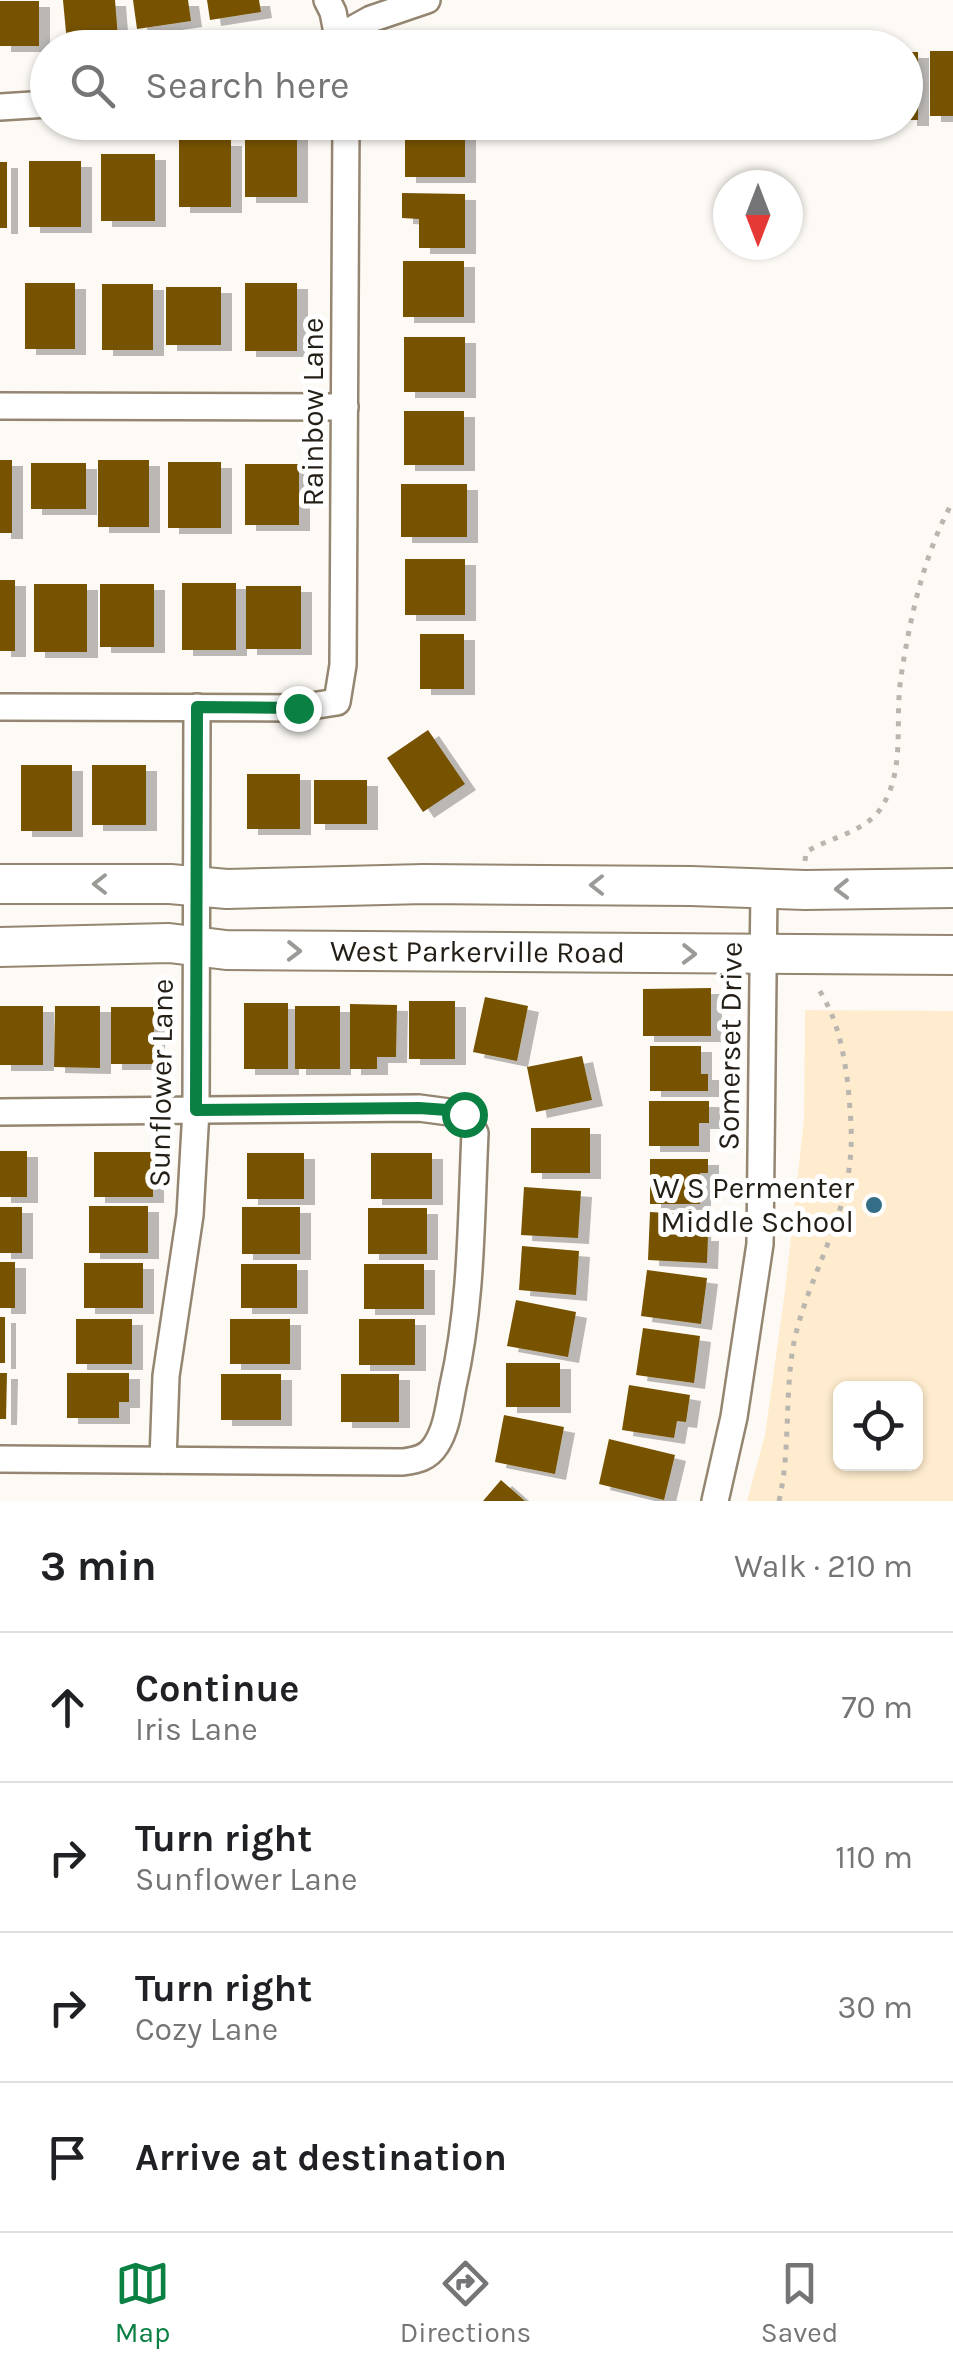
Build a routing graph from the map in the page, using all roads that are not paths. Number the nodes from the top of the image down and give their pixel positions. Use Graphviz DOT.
graph roads {
  1 [pos="327,0"];
  2 [pos="426,0"];
  3 [pos="330,30"];
  4 [pos="354,30"];
  5 [pos="30,105"];
  6 [pos="0,106"];
  7 [pos="346,140"];
  8 [pos="0,406"];
  9 [pos="346,407"];
  10 [pos="0,707"];
  11 [pos="197,707"];
  12 [pos="0,884"];
  13 [pos="198,886"];
  14 [pos="764,888"];
  15 [pos="953,888"];
  16 [pos="0,946"];
  17 [pos="197,947"];
  18 [pos="764,954"];
  19 [pos="953,955"];
  20 [pos="196,1110"];
  21 [pos="0,1112"];
  22 [pos="0,1459"];
  23 [pos="163,1460"];
  24 [pos="715,1501"];
  1 -- 3 [label="street"];
  2 -- 4 [label="street"];
  5 -- 6 [label="street"];
  7 -- 9 [label="street, Rainbow Lane"];
  8 -- 9 [label="street"];
  9 -- 11 [label="street, Rainbow Lane"];
  10 -- 11 [label="street"];
  11 -- 13 [label="street, Sunflower Lane"];
  13 -- 12 [label="main road, one-way"];
  14 -- 13 [label="main road, one-way"];
  13 -- 17 [label="street, Sunflower Lane"];
  15 -- 14 [label="main road, one-way"];
  14 -- 18 [label="street, Somerset Drive"];
  16 -- 17 [label="main road, West Parkerville Road"];
  17 -- 18 [label="main road, West Parkerville Road, one-way"];
  17 -- 20 [label="street, Sunflower Lane"];
  18 -- 19 [label="main road, West Parkerville Road"];
  18 -- 24 [label="street, Somerset Drive"];
  20 -- 21 [label="street"];
  20 -- 23 [label="street, Sunflower Lane"];
  20 -- 23 [label="street"];
  22 -- 23 [label="street"];
}
